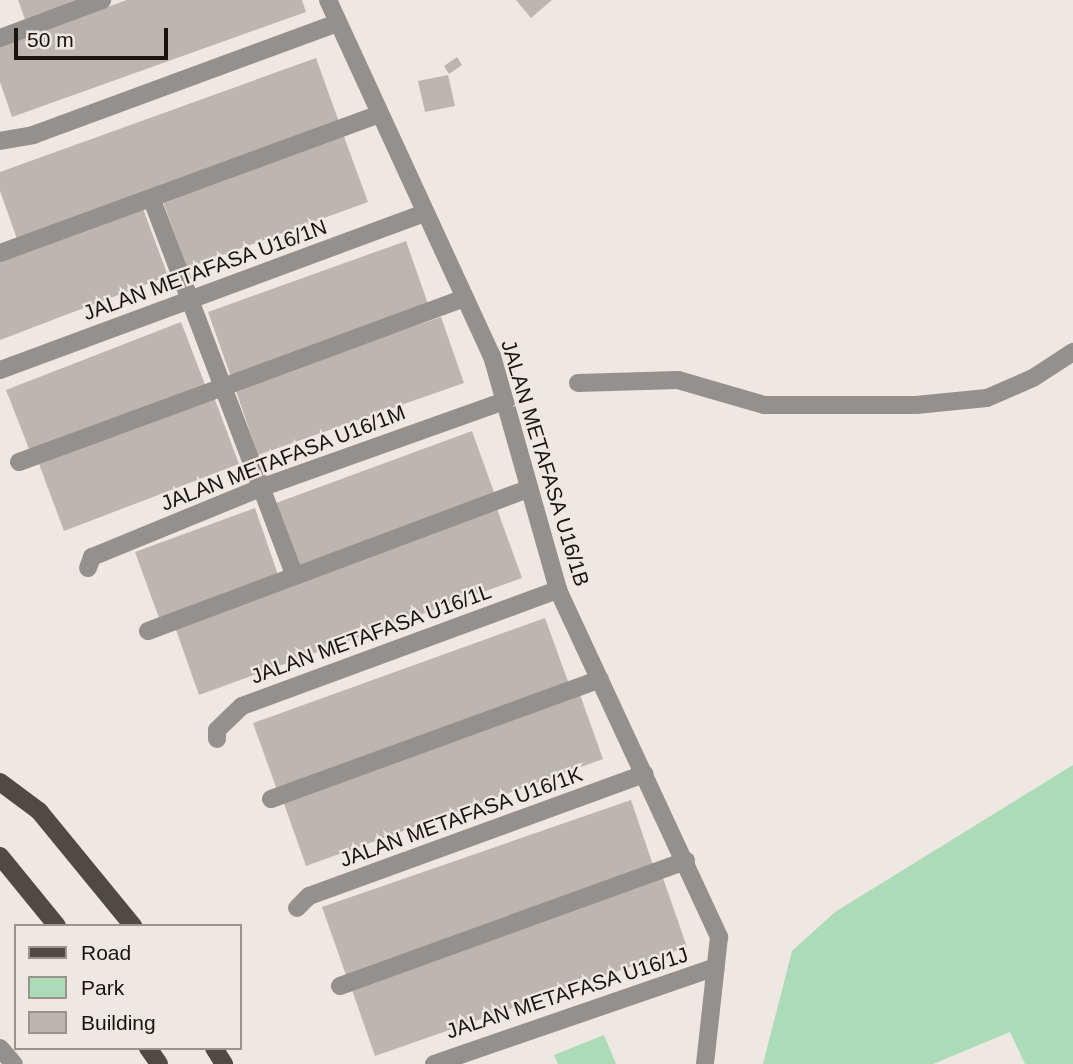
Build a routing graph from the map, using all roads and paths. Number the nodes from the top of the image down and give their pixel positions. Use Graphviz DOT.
graph roads {
  1 [pos="102,0"];
  2 [pos="328,0"];
  3 [pos="338,23"];
  4 [pos="0,38"];
  5 [pos="379,114"];
  6 [pos="0,141"];
  7 [pos="152,201"];
  8 [pos="425,213"];
  9 [pos="0,253"];
  10 [pos="191,298"];
  11 [pos="463,299"];
  12 [pos="1073,352"];
  13 [pos="0,370"];
  14 [pos="578,383"];
  15 [pos="222,387"];
  16 [pos="503,401"];
  17 [pos="19,462"];
  18 [pos="263,487"];
  19 [pos="528,489"];
  20 [pos="88,568"];
  21 [pos="294,574"];
  22 [pos="558,590"];
  23 [pos="148,631"];
  24 [pos="600,680"];
  25 [pos="217,739"];
  26 [pos="645,774"];
  27 [pos="0,775"];
  28 [pos="6,786"];
  29 [pos="271,799"];
  30 [pos="0,856"];
  31 [pos="686,861"];
  32 [pos="297,908"];
  33 [pos="55,924"];
  34 [pos="130,924"];
  35 [pos="716,967"];
  36 [pos="340,986"];
  37 [pos="0,1048"];
  38 [pos="14,1064"];
  39 [pos="434,1064"];
  40 [pos="705,1064"];
  1 -- 4 [label="street"];
  2 -- 3 [label="street, JALAN METAFASA U16/1B"];
  3 -- 5 [label="street, JALAN METAFASA U16/1B"];
  3 -- 6 [label="street"];
  5 -- 7 [label="street"];
  5 -- 8 [label="street, JALAN METAFASA U16/1B"];
  7 -- 9 [label="street"];
  7 -- 10 [label="street"];
  8 -- 10 [label="street, JALAN METAFASA U16/1N"];
  8 -- 11 [label="street, JALAN METAFASA U16/1B"];
  10 -- 13 [label="street, JALAN METAFASA U16/1N"];
  10 -- 15 [label="street"];
  11 -- 15 [label="street"];
  11 -- 16 [label="street, JALAN METAFASA U16/1B"];
  12 -- 14 [label="street"];
  15 -- 17 [label="street"];
  15 -- 18 [label="street"];
  16 -- 18 [label="street, JALAN METAFASA U16/1M"];
  16 -- 19 [label="street, JALAN METAFASA U16/1B"];
  18 -- 20 [label="street, JALAN METAFASA U16/1M"];
  18 -- 21 [label="street"];
  19 -- 21 [label="street"];
  19 -- 22 [label="street, JALAN METAFASA U16/1B"];
  21 -- 23 [label="street"];
  22 -- 24 [label="street, JALAN METAFASA U16/1B"];
  22 -- 25 [label="street, JALAN METAFASA U16/1L"];
  24 -- 26 [label="street, JALAN METAFASA U16/1B"];
  24 -- 29 [label="street"];
  26 -- 31 [label="street, JALAN METAFASA U16/1B"];
  26 -- 32 [label="street, JALAN METAFASA U16/1K"];
  27 -- 28 [label="main road"];
  28 -- 34 [label="main road"];
  30 -- 33 [label="main road"];
  31 -- 35 [label="street, JALAN METAFASA U16/1B"];
  31 -- 36 [label="street"];
  35 -- 39 [label="street, JALAN METAFASA U16/1J"];
  35 -- 40 [label="street, JALAN METAFASA U16/1B"];
  37 -- 38 [label="street"];
}
